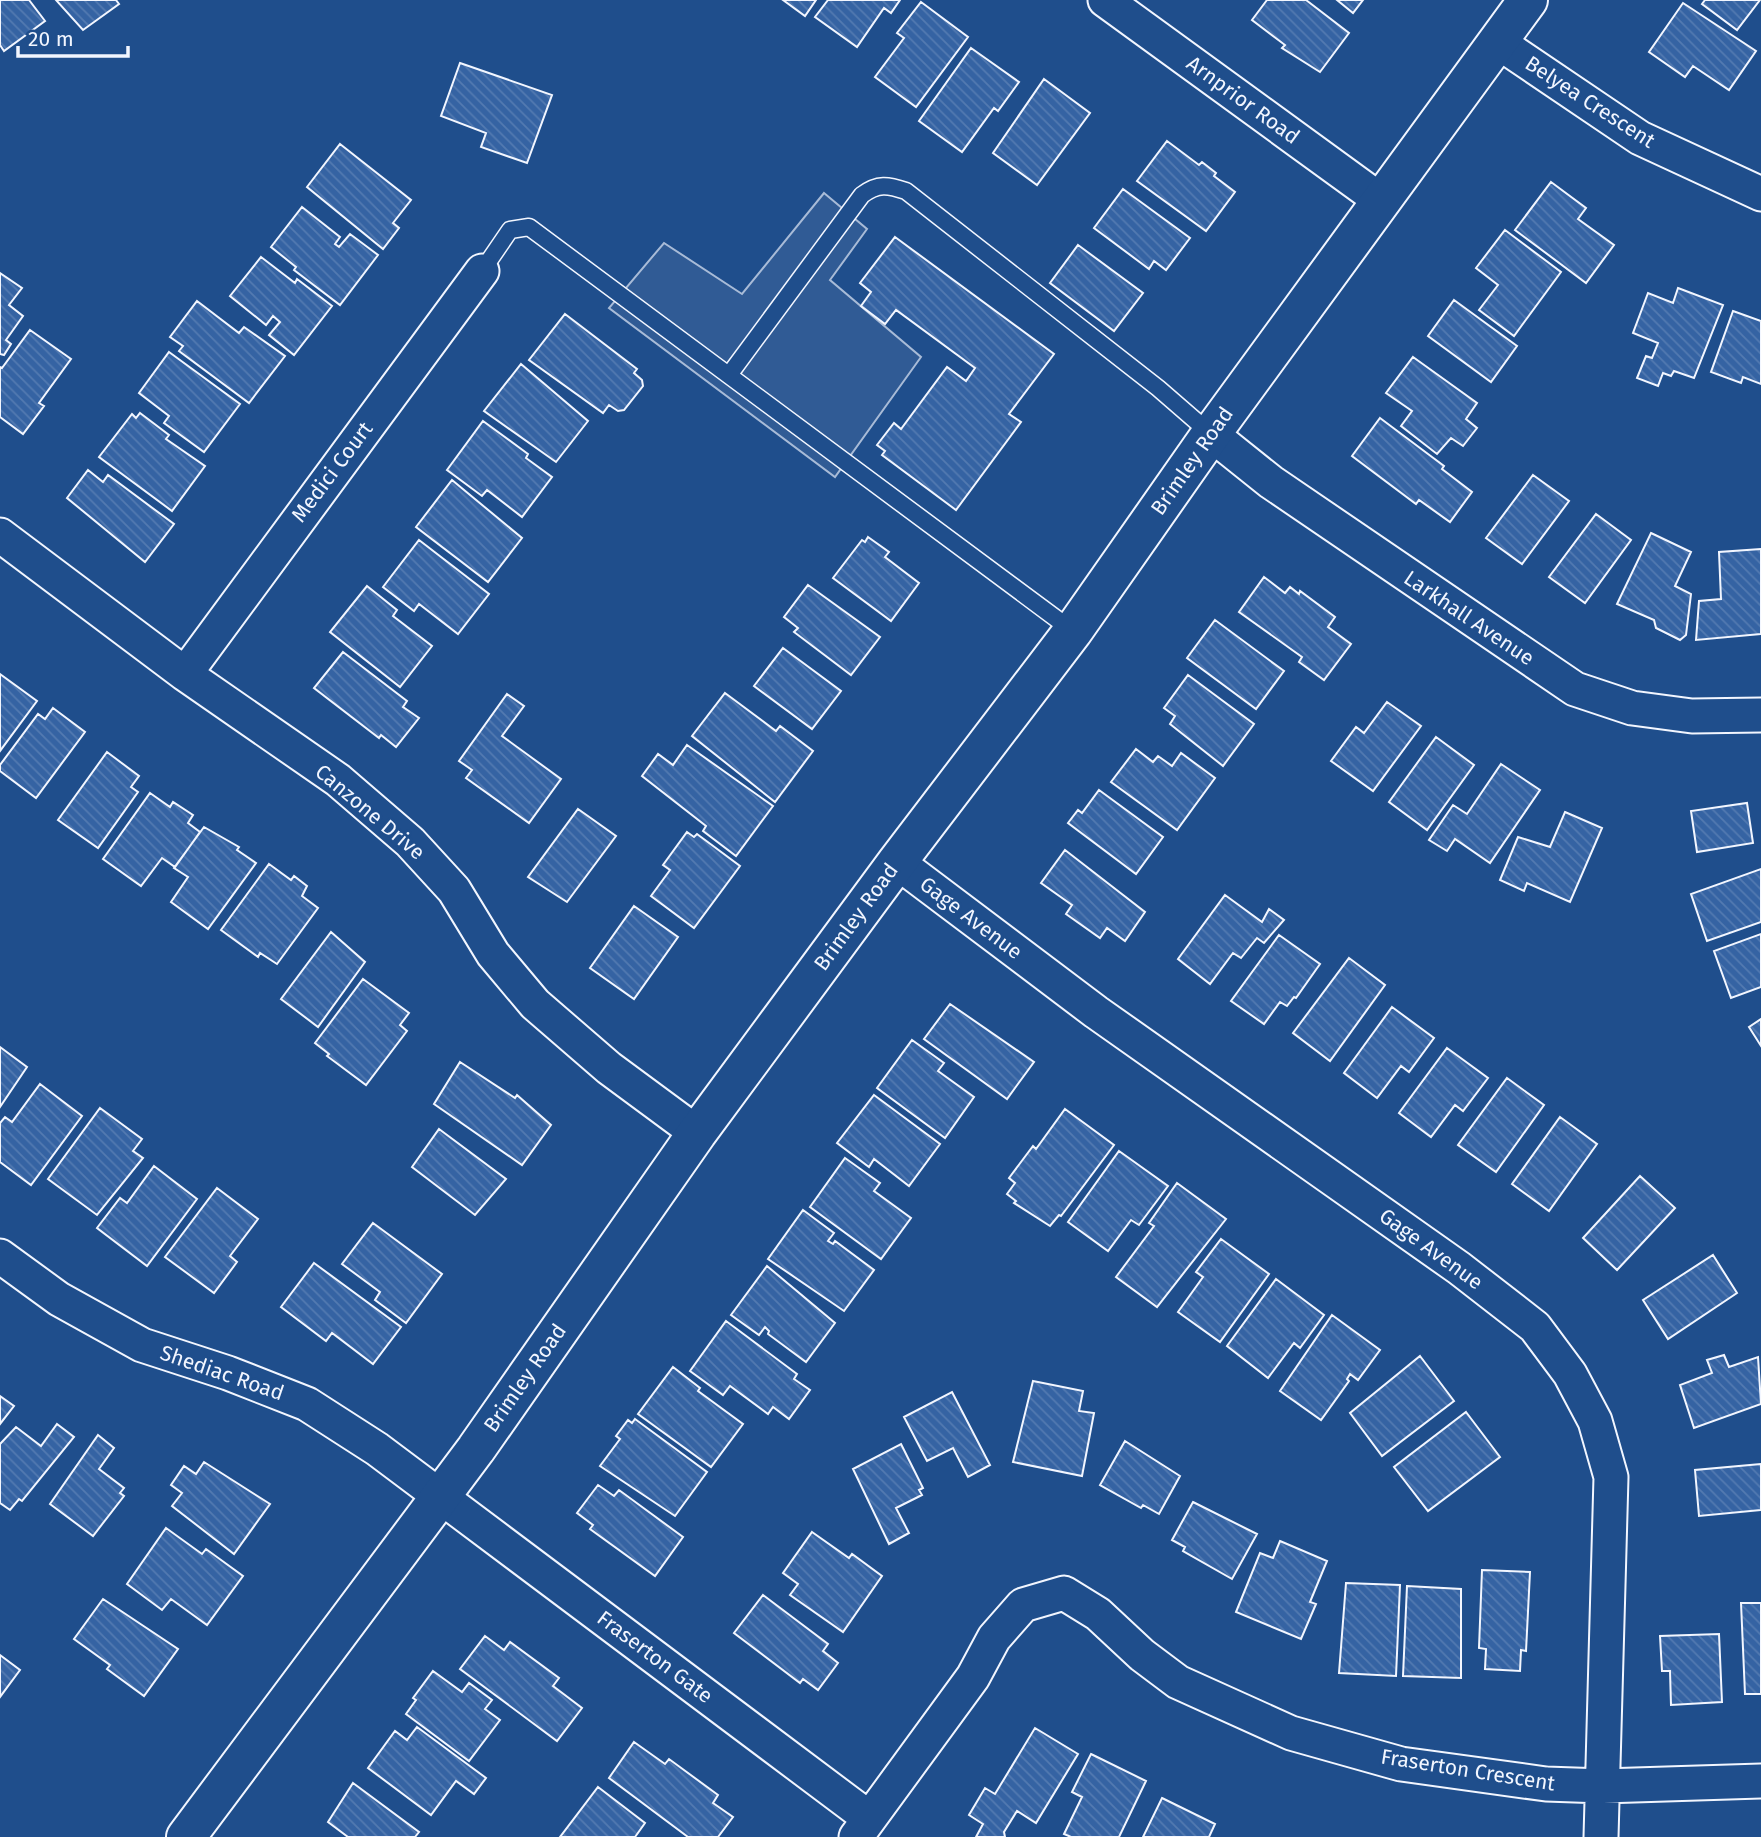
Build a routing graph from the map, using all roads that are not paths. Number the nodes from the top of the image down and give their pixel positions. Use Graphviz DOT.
graph roads {
  1 [pos="1105,0"];
  2 [pos="1528,0"];
  3 [pos="1498,41"];
  4 [pos="1761,194"];
  5 [pos="1380,200"];
  6 [pos="482,271"];
  7 [pos="729,375"];
  8 [pos="1211,434"];
  9 [pos="0,535"];
  10 [pos="1073,631"];
  11 [pos="185,674"];
  12 [pos="1761,715"];
  13 [pos="897,862"];
  14 [pos="697,1133"];
  15 [pos="0,1256"];
  16 [pos="440,1496"];
  17 [pos="1761,1781"];
  18 [pos="1603,1786"];
  19 [pos="863,1827"];
  20 [pos="186,1837"];
  21 [pos="1601,1837"];
  1 -- 5 [label="street, Arnprior Road"];
  2 -- 3 [label="main road, Brimley Road"];
  3 -- 4 [label="street, Belyea Crescent"];
  3 -- 5 [label="main road, Brimley Road"];
  5 -- 8 [label="main road, Brimley Road"];
  6 -- 7 [label="lane"];
  6 -- 11 [label="street, Medici Court"];
  7 -- 8 [label="lane"];
  7 -- 10 [label="lane"];
  8 -- 10 [label="main road, Brimley Road"];
  8 -- 12 [label="street, Larkhall Avenue"];
  9 -- 11 [label="street, Canzone Drive"];
  10 -- 13 [label="main road, Brimley Road"];
  11 -- 14 [label="street, Canzone Drive"];
  13 -- 14 [label="main road, Brimley Road"];
  13 -- 18 [label="street, Gage Avenue"];
  14 -- 16 [label="main road, Brimley Road"];
  15 -- 16 [label="street, Shediac Road"];
  16 -- 19 [label="street, Fraserton Gate"];
  16 -- 20 [label="main road, Brimley Road"];
  17 -- 18 [label="street, Fraserton Crescent"];
  18 -- 19 [label="street, Fraserton Crescent"];
  18 -- 21 [label="street, Gage Avenue"];
}
